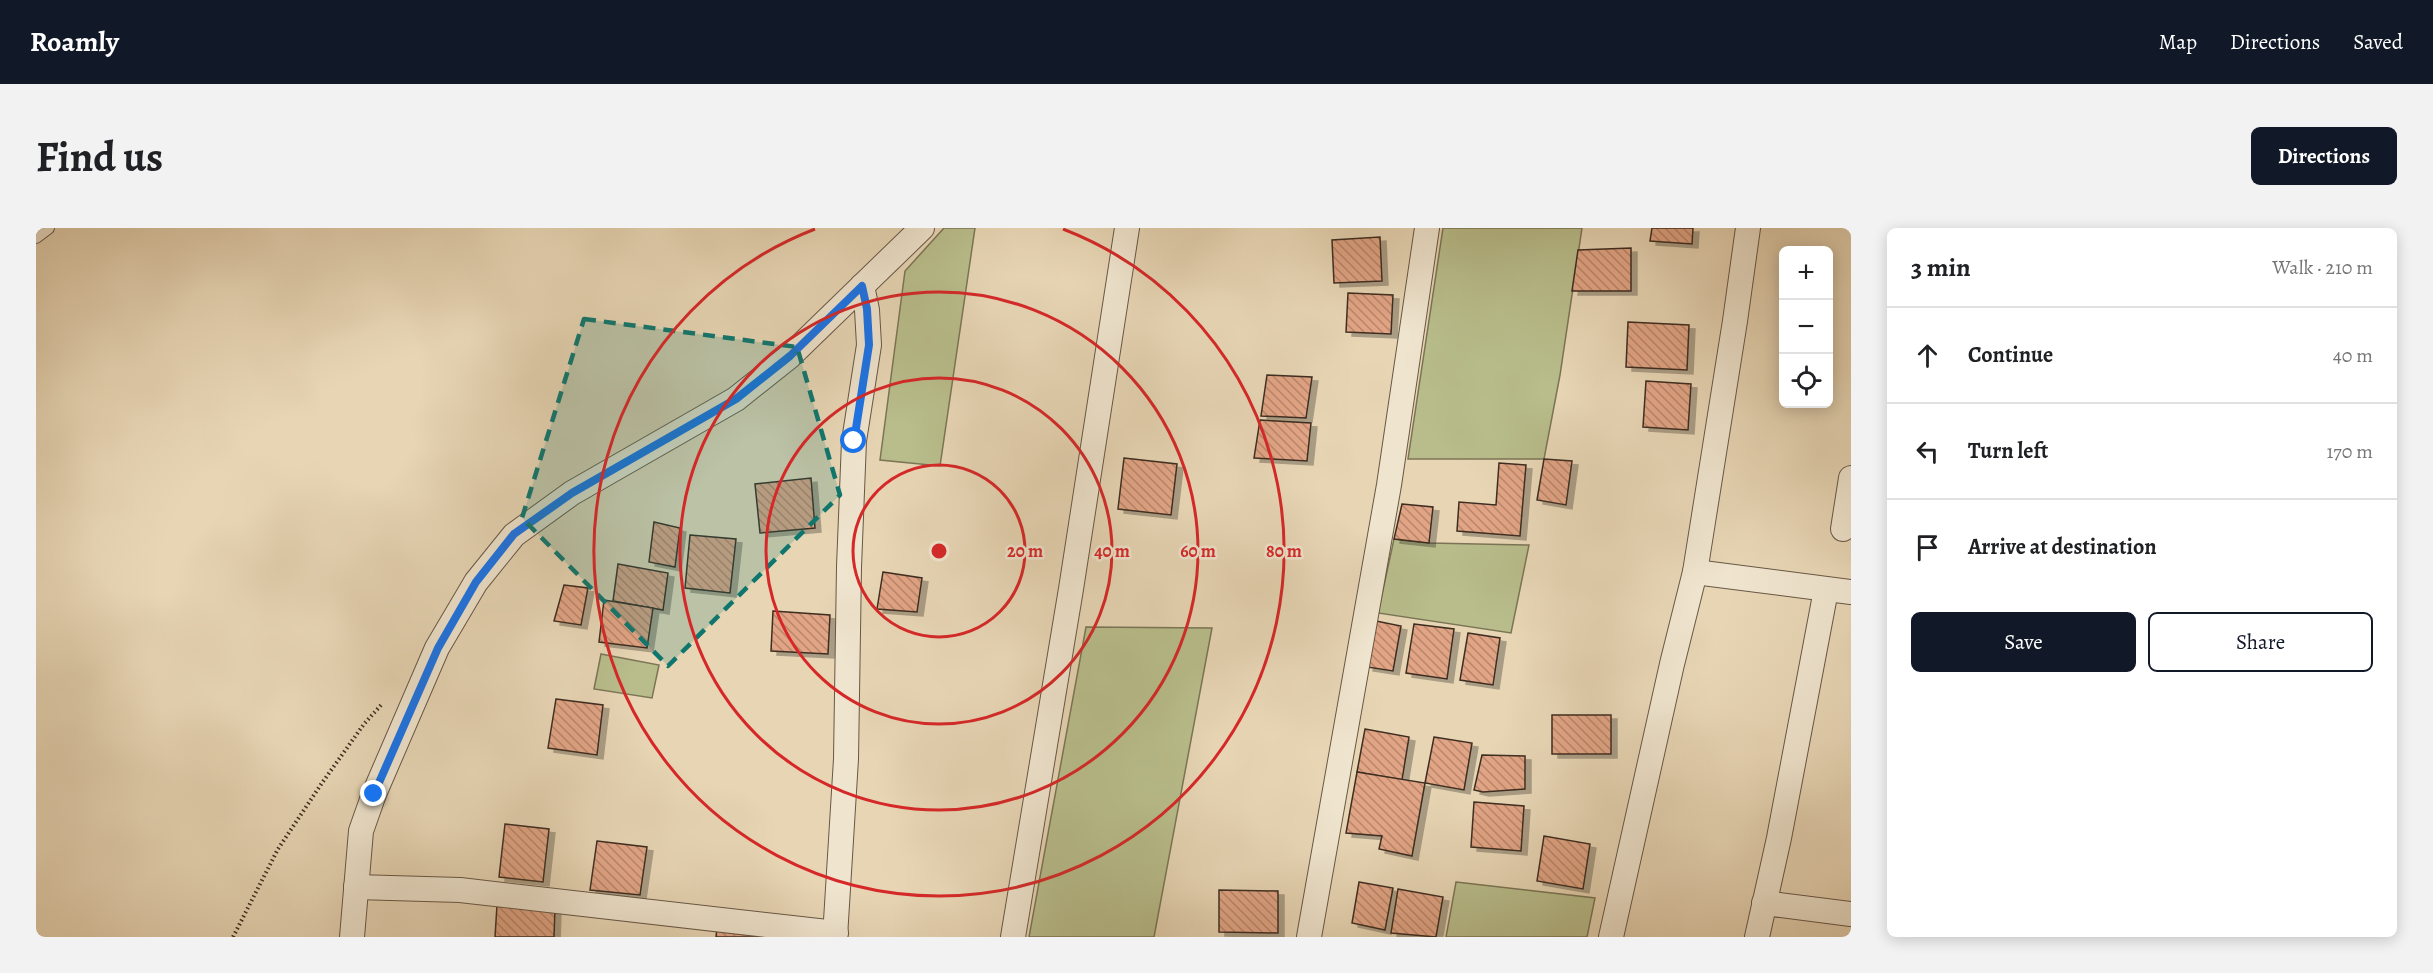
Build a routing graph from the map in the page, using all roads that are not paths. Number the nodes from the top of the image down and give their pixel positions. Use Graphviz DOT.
graph roads {
  1 [pos="48,228"];
  2 [pos="922,228"];
  3 [pos="1127,228"];
  4 [pos="1426,228"];
  5 [pos="1748,228"];
  6 [pos="36,237"];
  7 [pos="862,286"];
  8 [pos="1851,478"];
  9 [pos="1843,530"];
  10 [pos="1695,572"];
  11 [pos="1826,590"];
  12 [pos="1851,592"];
  13 [pos="356,887"];
  14 [pos="1764,903"];
  15 [pos="1851,914"];
  16 [pos="836,935"];
  17 [pos="351,937"];
  18 [pos="1013,937"];
  19 [pos="1309,937"];
  20 [pos="1611,937"];
  21 [pos="1757,937"];
  1 -- 6 [label="lane"];
  2 -- 7 [label="street"];
  3 -- 18 [label="street"];
  4 -- 19 [label="street"];
  5 -- 10 [label="street"];
  7 -- 13 [label="street"];
  7 -- 16 [label="street"];
  8 -- 9 [label="street"];
  10 -- 11 [label="street"];
  10 -- 20 [label="street"];
  11 -- 12 [label="street"];
  11 -- 14 [label="street"];
  13 -- 16 [label="street"];
  13 -- 17 [label="street"];
  14 -- 15 [label="street"];
  14 -- 21 [label="street"];
}
